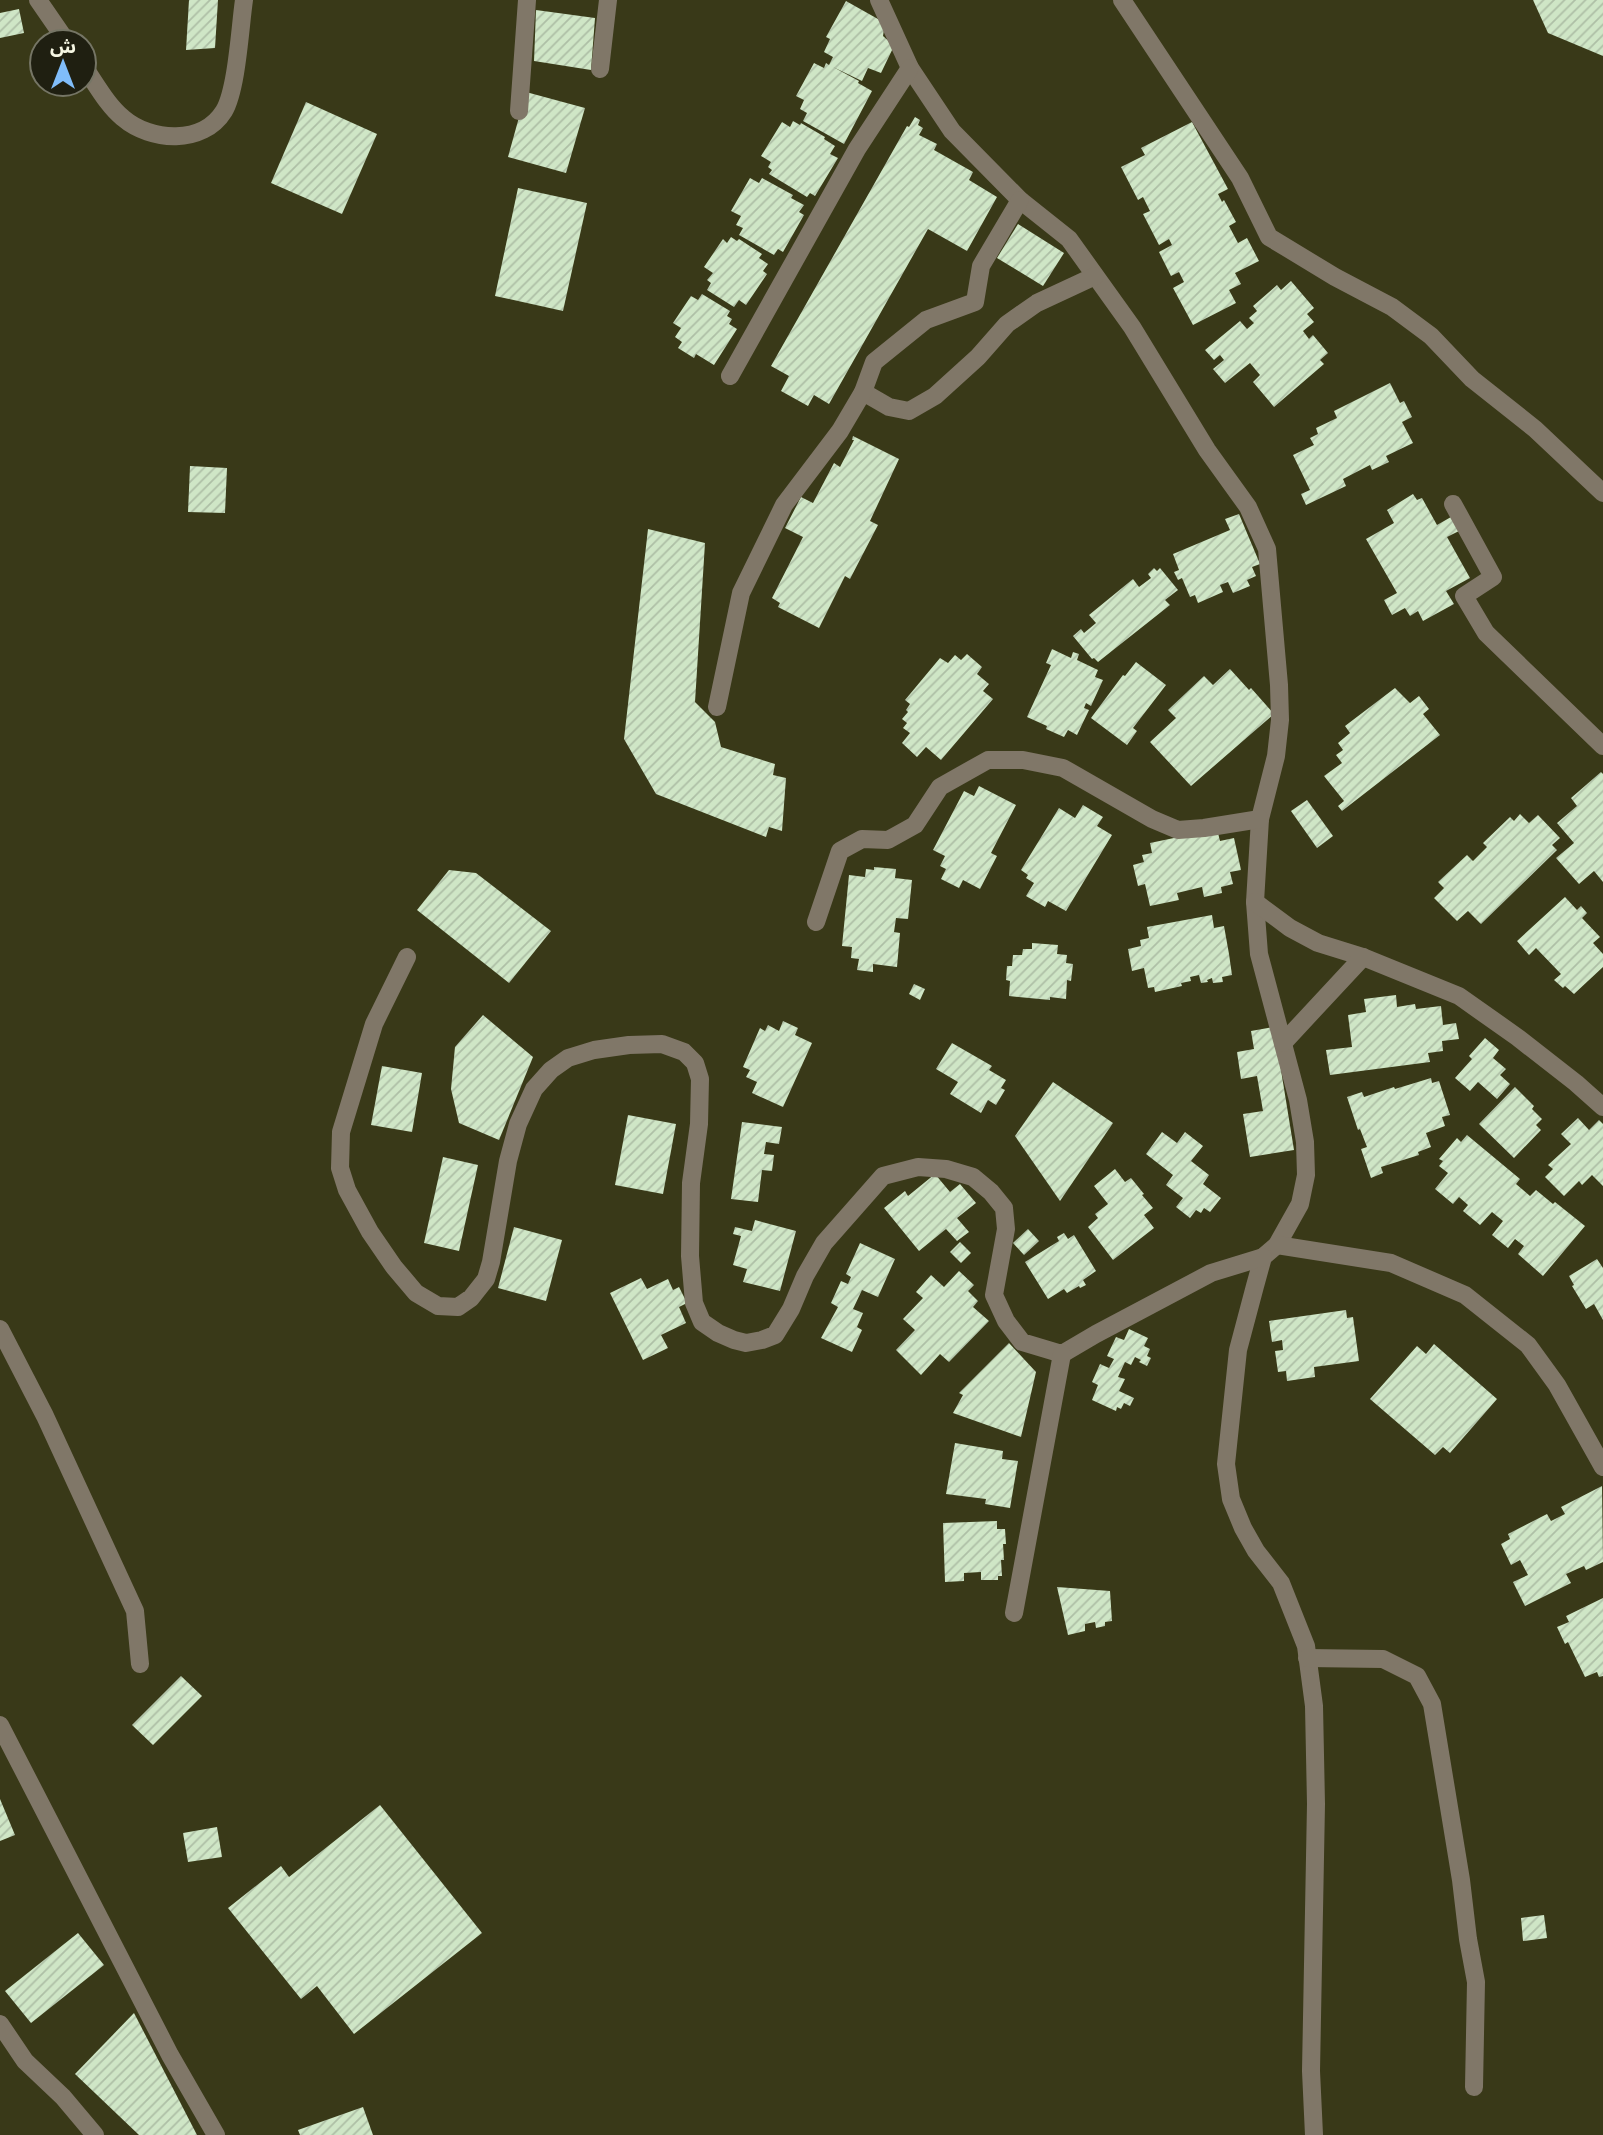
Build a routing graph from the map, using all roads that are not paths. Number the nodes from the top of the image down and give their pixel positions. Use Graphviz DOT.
graph roads {
  1 [pos="38,0"];
  2 [pos="244,0"];
  3 [pos="527,0"];
  4 [pos="608,0"];
  5 [pos="880,0"];
  6 [pos="1122,0"];
  7 [pos="58,28"];
  8 [pos="910,68"];
  9 [pos="600,69"];
  10 [pos="98,87"];
  11 [pos="519,111"];
  12 [pos="1020,201"];
  13 [pos="1095,276"];
  14 [pos="730,376"];
  15 [pos="863,392"];
  16 [pos="1603,493"];
  17 [pos="1453,504"];
  18 [pos="717,707"];
  19 [pos="1603,746"];
  20 [pos="1259,819"];
  21 [pos="1255,902"];
  22 [pos="816,922"];
  23 [pos="407,957"];
  24 [pos="1363,957"];
  25 [pos="1283,1043"];
  26 [pos="1603,1107"];
  27 [pos="1277,1245"];
  28 [pos="1263,1257"];
  29 [pos="0,1329"];
  30 [pos="1062,1354"];
  31 [pos="1603,1467"];
  32 [pos="1014,1613"];
  33 [pos="1307,1658"];
  34 [pos="140,1664"];
  35 [pos="0,1725"];
  36 [pos="0,2024"];
  37 [pos="1474,2087"];
  38 [pos="95,2135"];
  39 [pos="216,2135"];
  40 [pos="1314,2135"];
  1 -- 7 [label="street"];
  2 -- 10 [label="street"];
  3 -- 11 [label="street"];
  4 -- 9 [label="street"];
  5 -- 8 [label="street"];
  6 -- 16 [label="street"];
  8 -- 12 [label="street"];
  8 -- 14 [label="street"];
  12 -- 13 [label="street"];
  12 -- 15 [label="street"];
  13 -- 15 [label="street"];
  13 -- 20 [label="street"];
  15 -- 18 [label="street"];
  17 -- 19 [label="street"];
  20 -- 21 [label="street"];
  20 -- 22 [label="street"];
  21 -- 24 [label="street"];
  21 -- 25 [label="street"];
  23 -- 30 [label="street"];
  24 -- 25 [label="street"];
  24 -- 26 [label="street"];
  25 -- 27 [label="street"];
  27 -- 28 [label="street"];
  27 -- 31 [label="street"];
  28 -- 30 [label="street"];
  28 -- 33 [label="street"];
  29 -- 34 [label="street"];
  30 -- 32 [label="street"];
  33 -- 37 [label="street"];
  33 -- 40 [label="street"];
  35 -- 39 [label="street"];
  36 -- 38 [label="street"];
}
